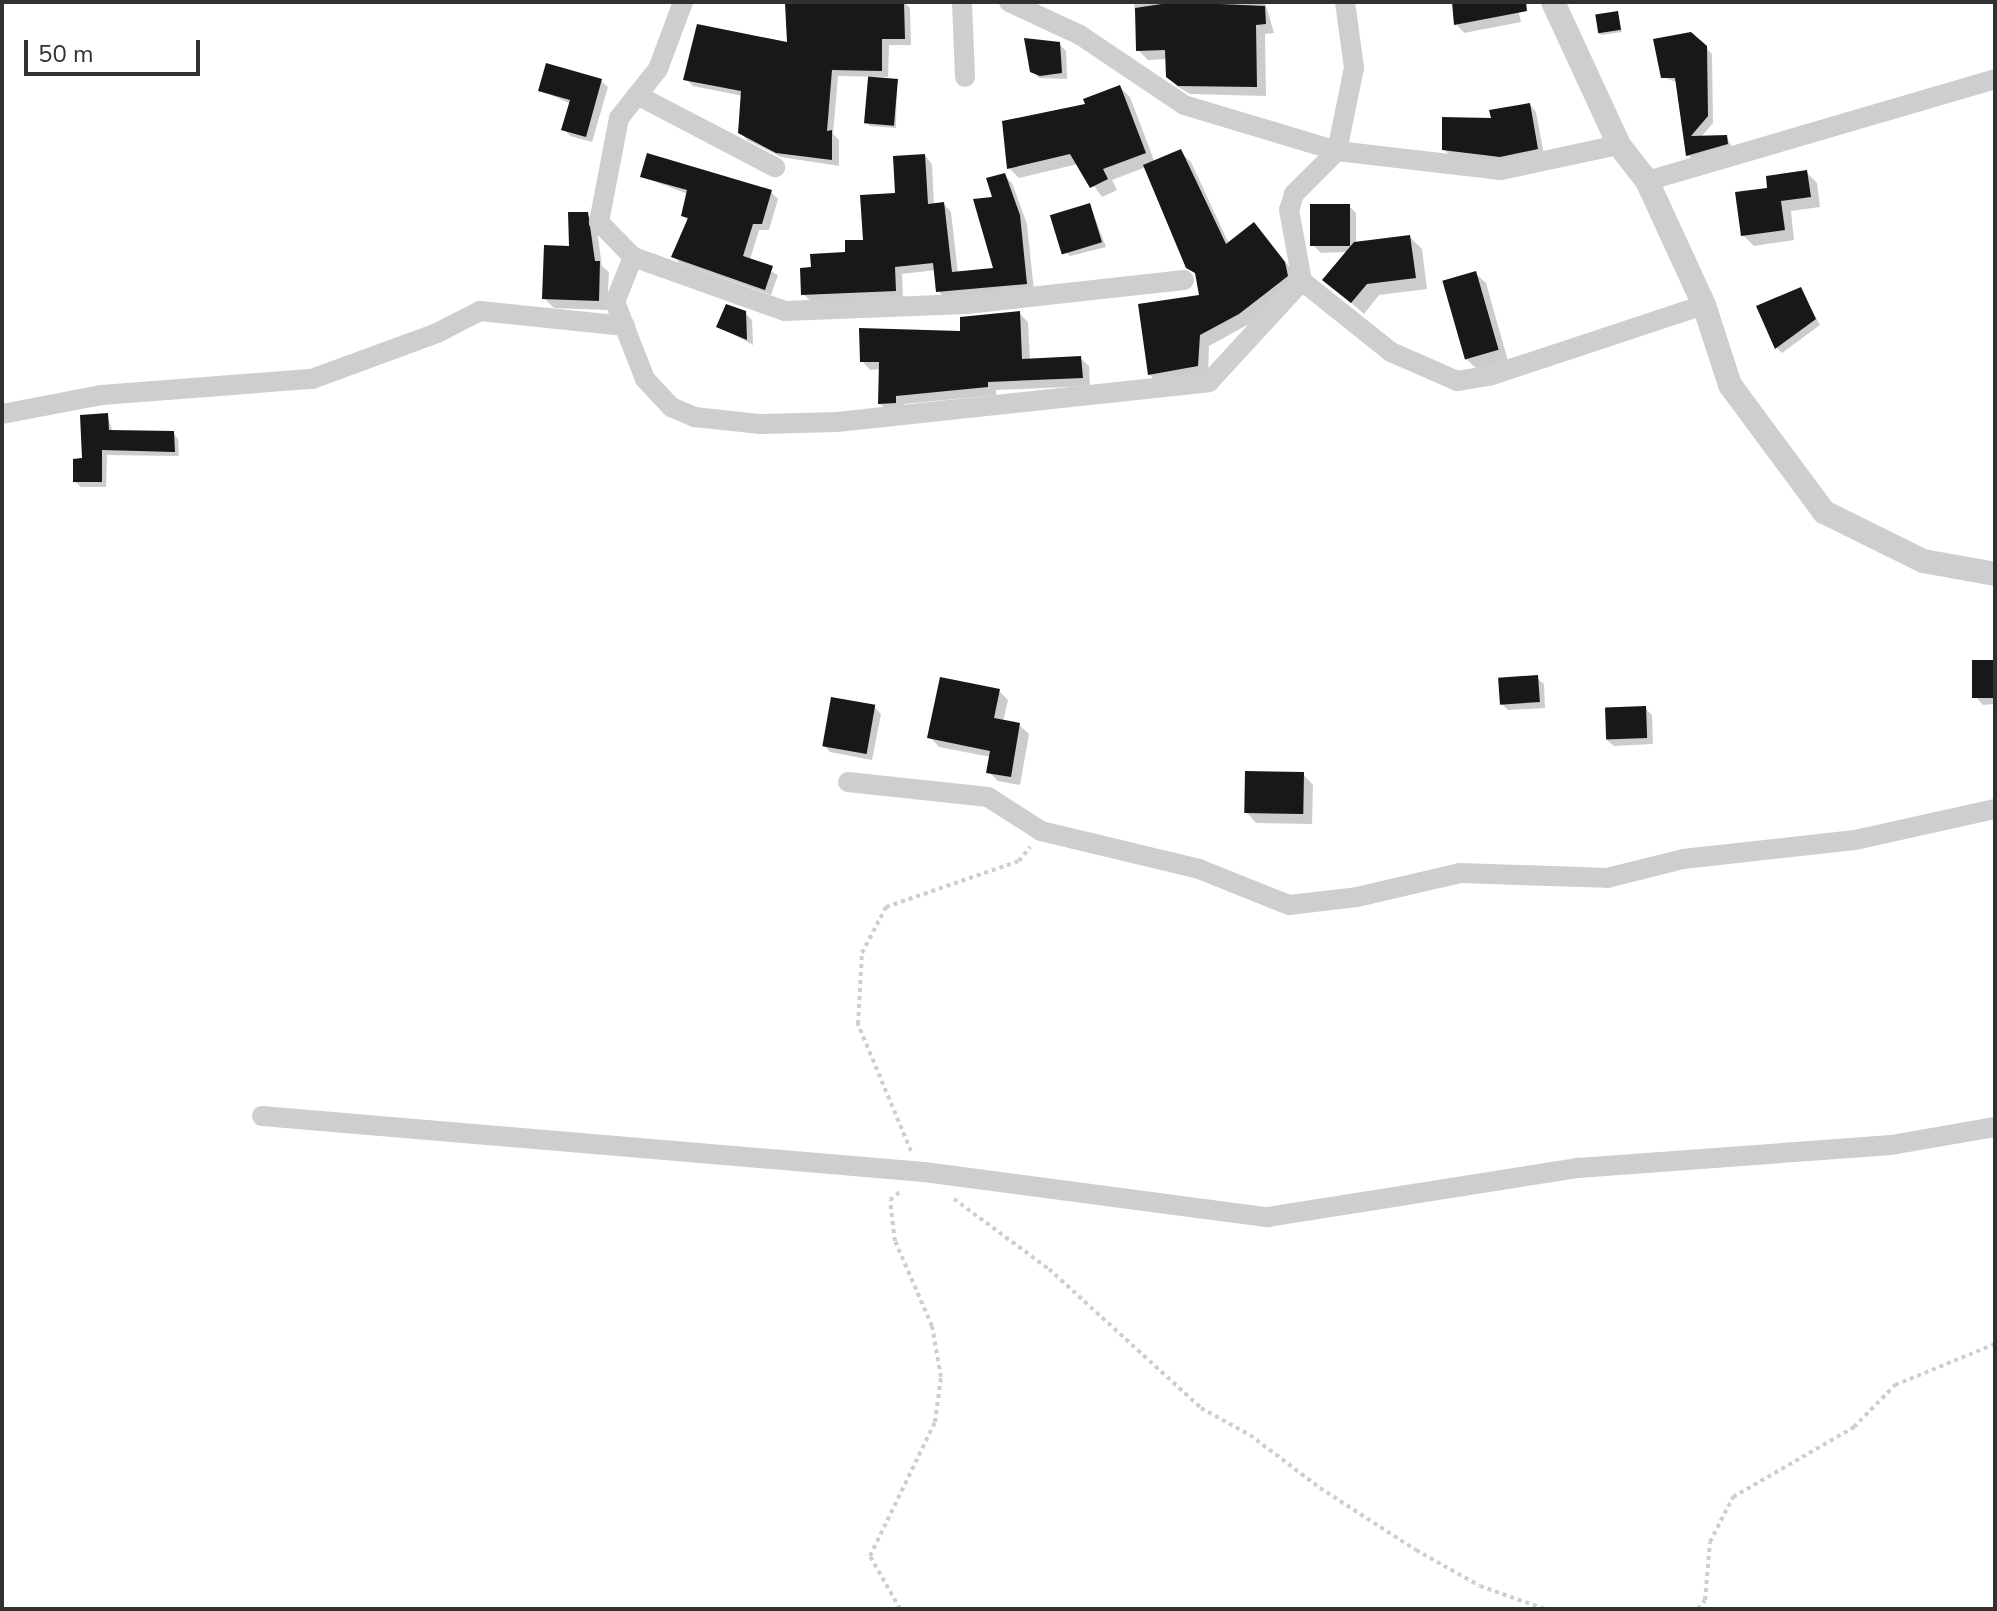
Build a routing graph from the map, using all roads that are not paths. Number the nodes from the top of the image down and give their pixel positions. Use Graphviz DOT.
graph roads {
  1 [pos="683,2"];
  2 [pos="962,2"];
  3 [pos="1009,2"];
  4 [pos="1345,2"];
  5 [pos="1553,2"];
  6 [pos="965,77"];
  7 [pos="1995,79"];
  8 [pos="637,95"];
  9 [pos="1619,145"];
  10 [pos="1337,151"];
  11 [pos="775,167"];
  12 [pos="1647,181"];
  13 [pos="633,257"];
  14 [pos="1184,280"];
  15 [pos="1302,281"];
  16 [pos="1704,305"];
  17 [pos="625,326"];
  18 [pos="2,414"];
  19 [pos="1995,574"];
  20 [pos="848,782"];
  21 [pos="1995,809"];
  22 [pos="262,1116"];
  23 [pos="1995,1127"];
  1 -- 8 [label="street"];
  2 -- 6 [label="street"];
  3 -- 10 [label="street"];
  4 -- 10 [label="street"];
  5 -- 9 [label="street"];
  7 -- 12 [label="street"];
  8 -- 11 [label="street"];
  8 -- 13 [label="street"];
  9 -- 10 [label="street"];
  9 -- 12 [label="street"];
  10 -- 15 [label="street"];
  12 -- 16 [label="street"];
  13 -- 14 [label="street"];
  13 -- 17 [label="street"];
  15 -- 16 [label="street"];
  15 -- 17 [label="street"];
  16 -- 19 [label="street"];
  17 -- 18 [label="street"];
  20 -- 21 [label="street"];
  22 -- 23 [label="street"];
}
